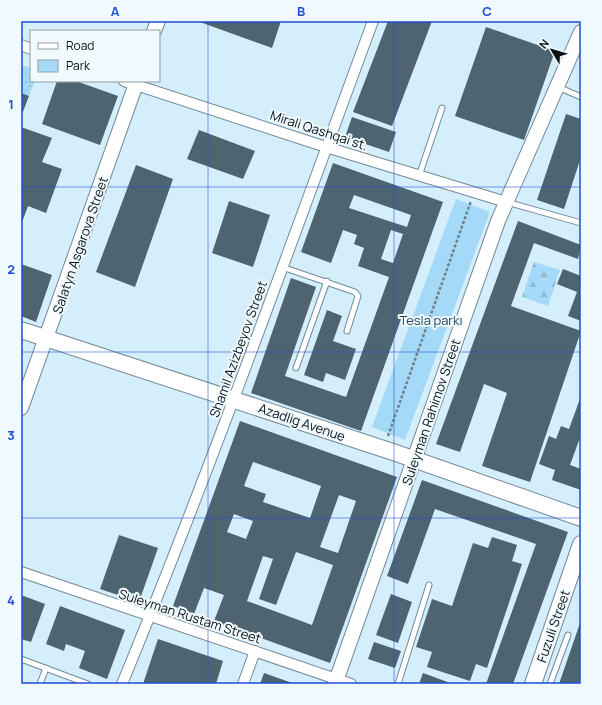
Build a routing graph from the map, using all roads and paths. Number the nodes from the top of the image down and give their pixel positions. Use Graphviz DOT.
graph roads {
  1 [pos="373,21"];
  2 [pos="581,32"];
  3 [pos="132,82"];
  4 [pos="557,87"];
  5 [pos="581,97"];
  6 [pos="442,108"];
  7 [pos="326,147"];
  8 [pos="419,176"];
  9 [pos="474,192"];
  10 [pos="506,202"];
  11 [pos="581,223"];
  12 [pos="282,266"];
  13 [pos="326,281"];
  14 [pos="21,330"];
  15 [pos="347,331"];
  16 [pos="47,339"];
  17 [pos="296,368"];
  18 [pos="233,399"];
  19 [pos="21,408"];
  20 [pos="383,449"];
  21 [pos="414,459"];
  22 [pos="581,518"];
  23 [pos="581,544"];
  24 [pos="21,572"];
  25 [pos="429,585"];
  26 [pos="150,617"];
  27 [pos="568,635"];
  28 [pos="255,651"];
  29 [pos="21,659"];
  30 [pos="46,668"];
  31 [pos="336,682"];
  32 [pos="40,684"];
  33 [pos="88,684"];
  34 [pos="122,684"];
  35 [pos="243,684"];
  36 [pos="351,684"];
  37 [pos="398,684"];
  38 [pos="533,684"];
  39 [pos="550,684"];
  1 -- 7 [label="street, Shamil Azizbeyov Street"];
  2 -- 4 [label="main road, Suleyman Rahimov Street"];
  3 -- 7 [label="street, Mirali Qashqai st."];
  3 -- 16 [label="main road, Salatyn Asgarova Street"];
  4 -- 5 [label="lane"];
  4 -- 10 [label="main road, Suleyman Rahimov Street"];
  6 -- 8 [label="lane"];
  7 -- 8 [label="street, Mirali Qashqai st."];
  7 -- 12 [label="street, Shamil Azizbeyov Street"];
  8 -- 9 [label="street, Mirali Qashqai st."];
  9 -- 10 [label="street, Mirali Qashqai st."];
  9 -- 20 [label="path"];
  10 -- 11 [label="lane"];
  10 -- 21 [label="main road, Suleyman Rahimov Street"];
  12 -- 13 [label="lane"];
  12 -- 18 [label="street, Shamil Azizbeyov Street"];
  13 -- 15 [label="lane"];
  13 -- 17 [label="lane"];
  14 -- 16 [label="main road, Azadlig Avenue"];
  16 -- 18 [label="main road, Azadlig Avenue"];
  16 -- 19 [label="main road, Salatyn Asgarova Street"];
  18 -- 20 [label="main road, Azadlig Avenue"];
  18 -- 26 [label="street, Shamil Azizbeyov Street"];
  20 -- 21 [label="main road, Azadlig Avenue"];
  21 -- 22 [label="main road, Azadlig Avenue"];
  21 -- 31 [label="main road, Suleyman Rahimov Street"];
  23 -- 38 [label="main road, Fuzuli Street"];
  24 -- 26 [label="street, Suleyman Rustam Street"];
  25 -- 37 [label="lane"];
  26 -- 28 [label="street, Suleyman Rustam Street"];
  26 -- 34 [label="street, Shamil Azizbeyov Street"];
  27 -- 39 [label="lane"];
  28 -- 31 [label="street, Suleyman Rustam Street"];
  28 -- 35 [label="street"];
  29 -- 30 [label="lane"];
  30 -- 32 [label="lane"];
  30 -- 33 [label="lane"];
  31 -- 36 [label="street, Suleyman Rustam Street"];
}
